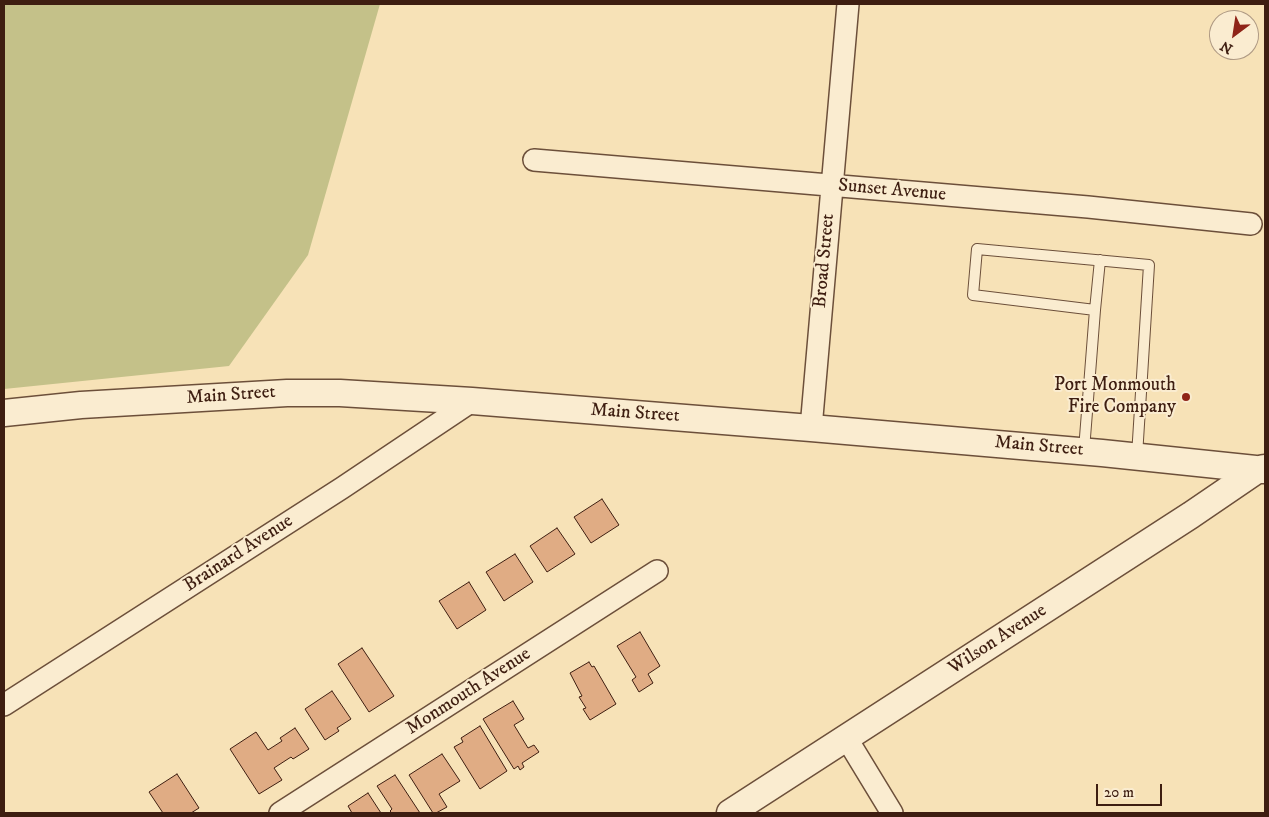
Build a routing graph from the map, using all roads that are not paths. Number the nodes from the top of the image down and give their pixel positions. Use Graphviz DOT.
graph roads {
  1 [pos="848,4"];
  2 [pos="534,160"];
  3 [pos="832,186"];
  4 [pos="1251,224"];
  5 [pos="1100,260"];
  6 [pos="1095,310"];
  7 [pos="472,401"];
  8 [pos="4,413"];
  9 [pos="810,428"];
  10 [pos="1084,451"];
  11 [pos="1137,456"];
  12 [pos="1262,469"];
  13 [pos="657,571"];
  14 [pos="4,705"];
  15 [pos="846,739"];
  16 [pos="280,813"];
  17 [pos="730,813"];
  18 [pos="892,813"];
  1 -- 3 [label="street, Broad Street"];
  2 -- 3 [label="street, Sunset Avenue"];
  3 -- 4 [label="street, Sunset Avenue"];
  3 -- 9 [label="street, Broad Street"];
  5 -- 6 [label="lane"];
  5 -- 6 [label="lane"];
  5 -- 11 [label="lane"];
  6 -- 10 [label="lane"];
  7 -- 8 [label="street, Main Street"];
  7 -- 9 [label="street, Main Street"];
  7 -- 14 [label="street, Brainard Avenue"];
  9 -- 10 [label="street, Main Street"];
  10 -- 11 [label="street, Main Street"];
  11 -- 12 [label="street, Main Street"];
  12 -- 15 [label="street, Wilson Avenue"];
  13 -- 16 [label="street, Monmouth Avenue"];
  15 -- 17 [label="street, Wilson Avenue"];
  15 -- 18 [label="street"];
}
